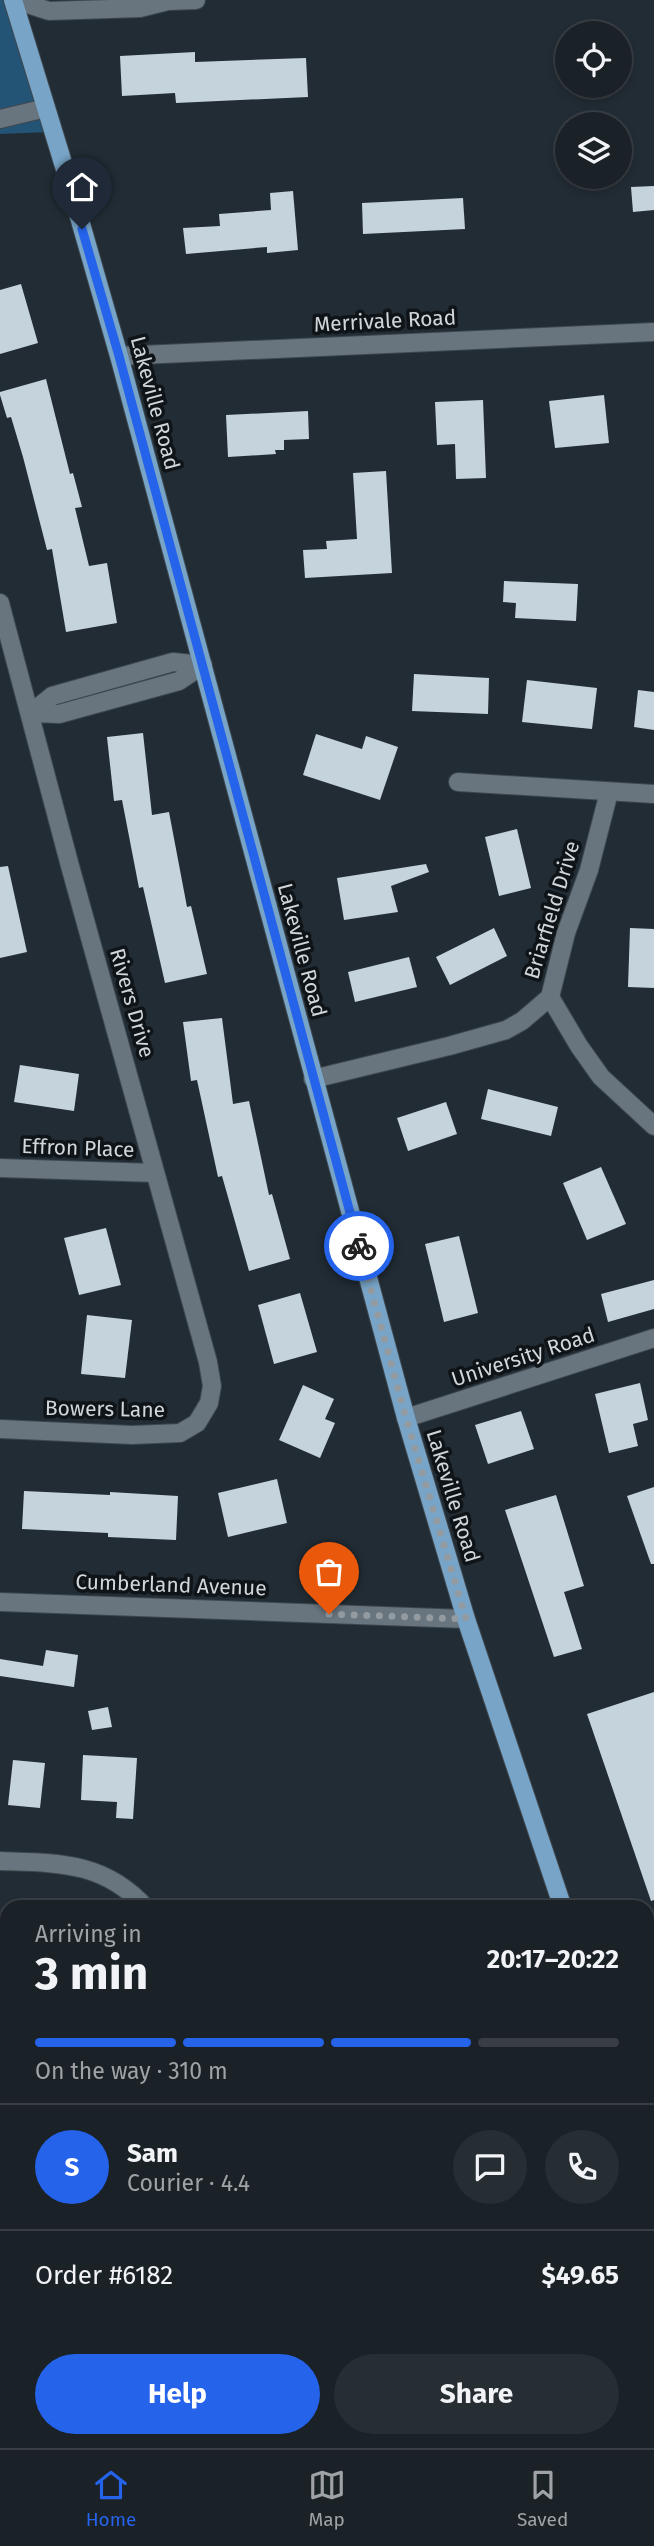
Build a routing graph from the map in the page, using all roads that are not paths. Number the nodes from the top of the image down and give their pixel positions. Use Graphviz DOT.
graph roads {
  1 [pos="14,0"];
  2 [pos="196,0"];
  3 [pos="166,1"];
  4 [pos="46,108"];
  5 [pos="0,119"];
  6 [pos="654,332"];
  7 [pos="119,356"];
  8 [pos="0,603"];
  9 [pos="203,665"];
  10 [pos="31,713"];
  11 [pos="458,782"];
  12 [pos="609,792"];
  13 [pos="654,794"];
  14 [pos="550,997"];
  15 [pos="313,1079"];
  16 [pos="654,1126"];
  17 [pos="0,1168"];
  18 [pos="155,1173"];
  19 [pos="654,1338"];
  20 [pos="203,1415"];
  21 [pos="406,1418"];
  22 [pos="0,1429"];
  23 [pos="0,1602"];
  24 [pos="466,1619"];
  25 [pos="0,1861"];
  26 [pos="136,1900"];
  27 [pos="560,1900"];
  1 -- 3 [label="street"];
  1 -- 4 [label="main road, Lakeville Road"];
  2 -- 3 [label="street"];
  4 -- 5 [label="street"];
  4 -- 7 [label="main road, Lakeville Road"];
  6 -- 7 [label="street, Merrivale Road"];
  7 -- 9 [label="main road, Lakeville Road"];
  8 -- 10 [label="street, Rivers Drive"];
  9 -- 10 [label="street"];
  9 -- 15 [label="main road, Lakeville Road"];
  10 -- 18 [label="street, Rivers Drive"];
  11 -- 12 [label="street"];
  12 -- 13 [label="street"];
  12 -- 14 [label="street, Briarfield Drive"];
  14 -- 15 [label="street, Briarfield Drive"];
  14 -- 16 [label="street"];
  15 -- 21 [label="main road, Lakeville Road"];
  17 -- 18 [label="street, Effron Place"];
  18 -- 20 [label="street, Rivers Drive"];
  19 -- 21 [label="street, University Road"];
  20 -- 22 [label="street, Bowers Lane"];
  21 -- 24 [label="main road, Lakeville Road"];
  23 -- 24 [label="street, Cumberland Avenue"];
  24 -- 27 [label="main road, Lakeville Road"];
  25 -- 26 [label="street"];
}
